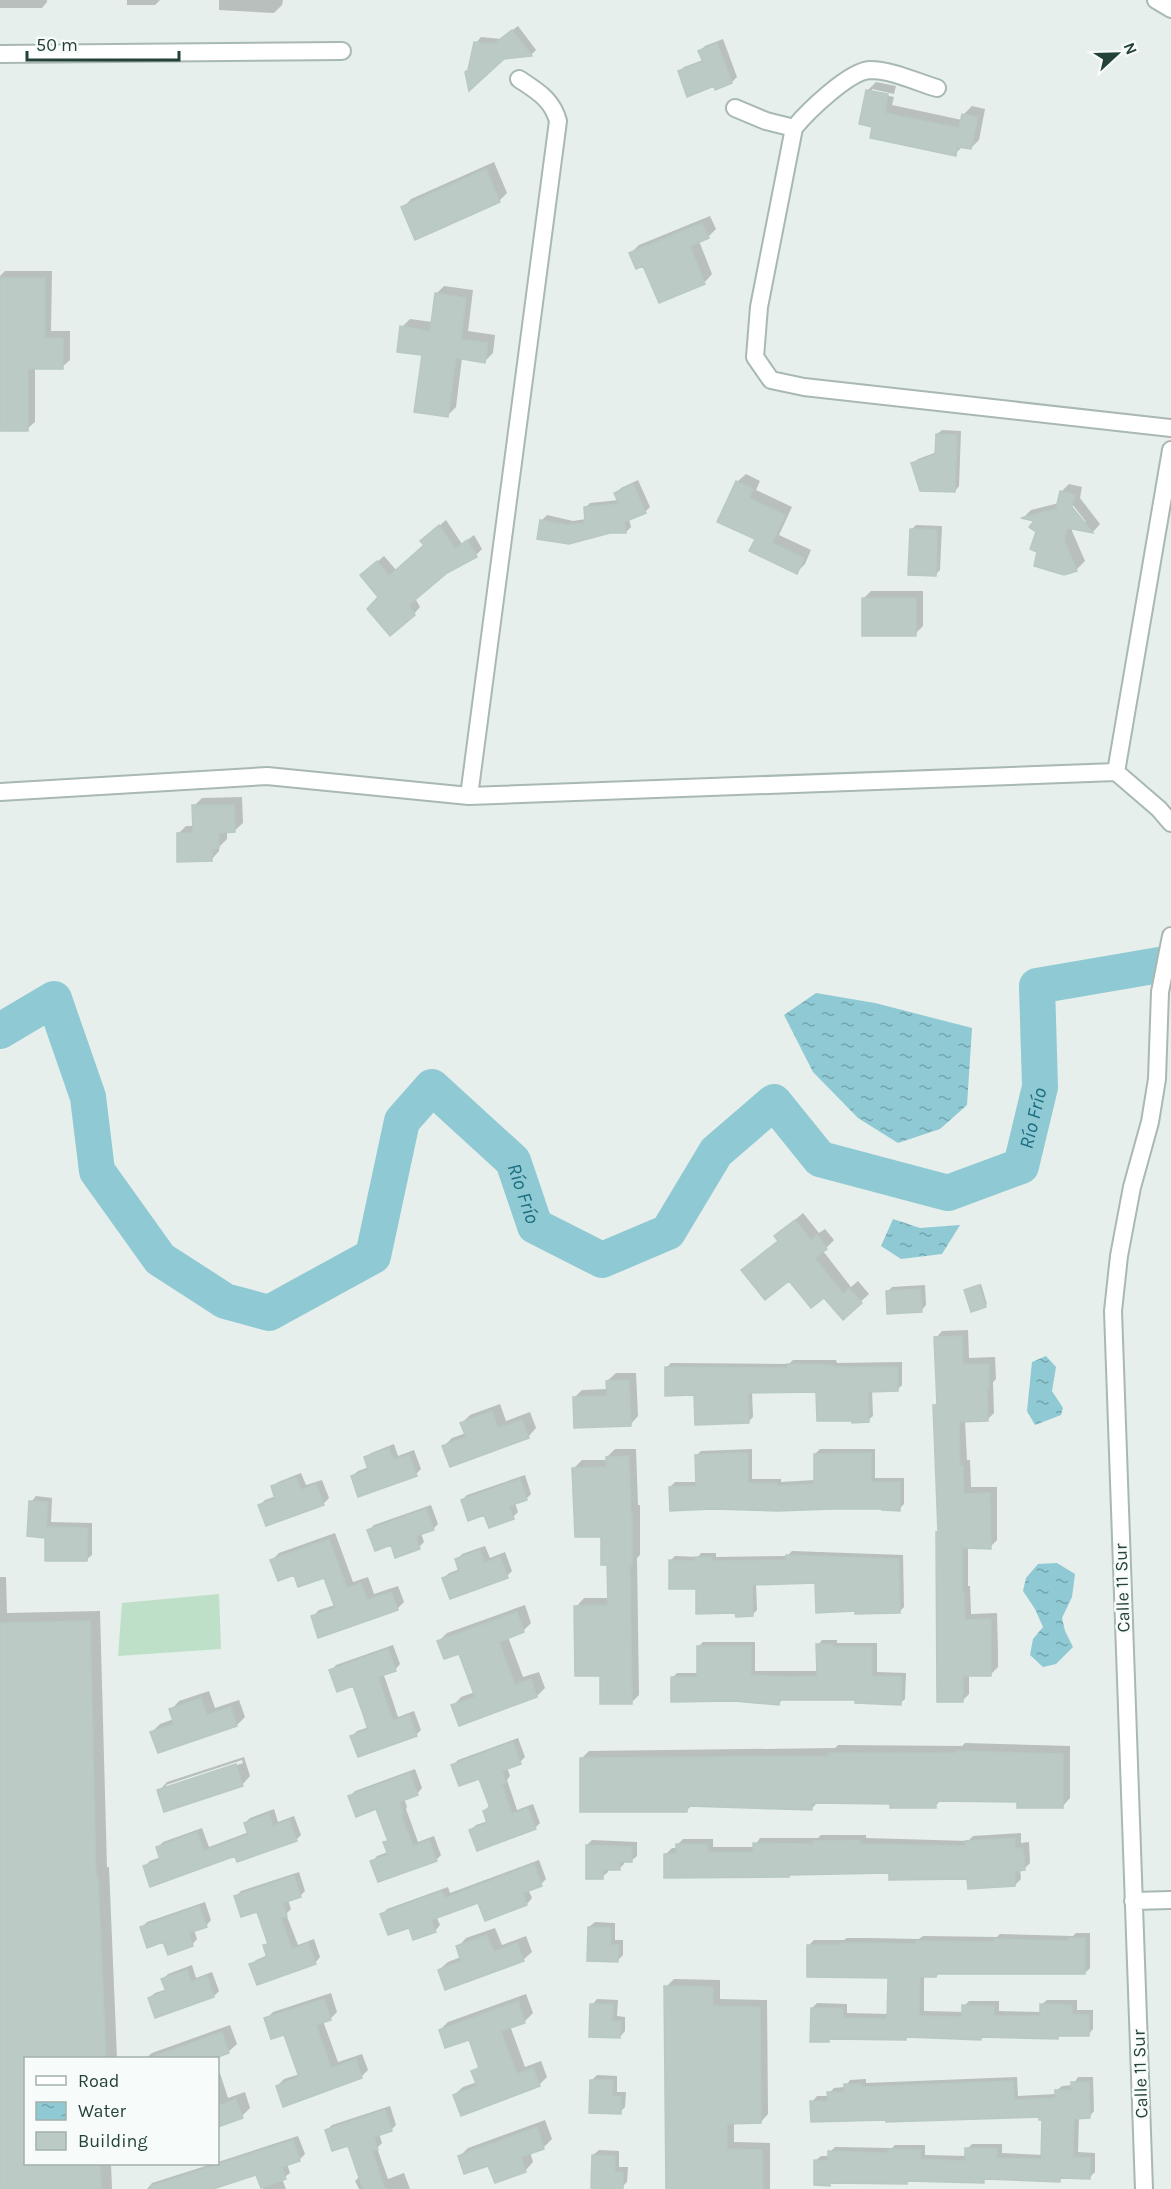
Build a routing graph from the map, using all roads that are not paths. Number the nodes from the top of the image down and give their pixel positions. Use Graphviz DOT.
graph roads {
  1 [pos="1156,0"];
  2 [pos="1171,9"];
  3 [pos="342,51"];
  4 [pos="0,54"];
  5 [pos="519,80"];
  6 [pos="937,88"];
  7 [pos="735,108"];
  8 [pos="794,128"];
  9 [pos="1171,428"];
  10 [pos="1171,450"];
  11 [pos="1116,772"];
  12 [pos="0,792"];
  13 [pos="469,796"];
  14 [pos="1171,823"];
  15 [pos="1171,937"];
  16 [pos="1171,1900"];
  17 [pos="1133,1901"];
  18 [pos="1144,2189"];
  1 -- 2 [label="street"];
  3 -- 4 [label="street"];
  5 -- 13 [label="street"];
  6 -- 8 [label="street"];
  7 -- 8 [label="street"];
  8 -- 9 [label="street"];
  10 -- 11 [label="street"];
  11 -- 13 [label="street"];
  11 -- 14 [label="street"];
  12 -- 13 [label="street"];
  15 -- 17 [label="street, Calle 11 Sur"];
  16 -- 17 [label="street"];
  17 -- 18 [label="street, Calle 11 Sur"];
}
